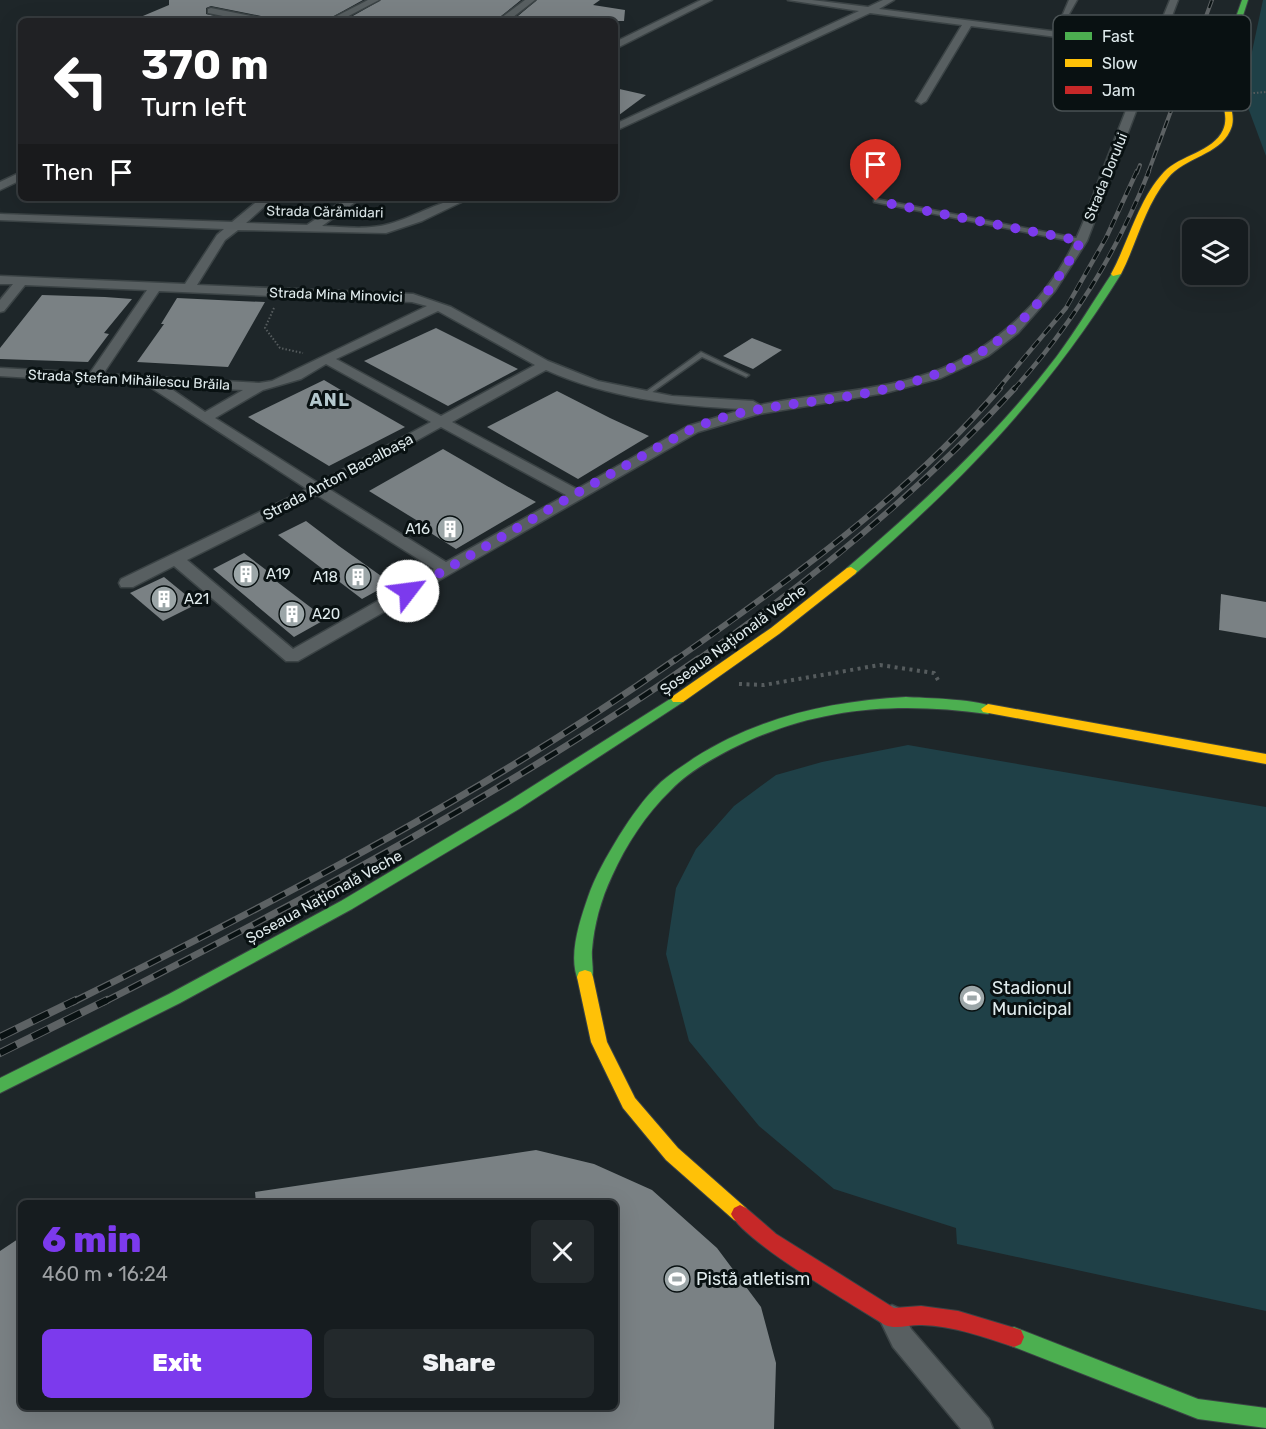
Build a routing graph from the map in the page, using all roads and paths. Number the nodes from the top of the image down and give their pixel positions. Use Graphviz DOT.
graph roads {
  1 [pos="375,0"];
  2 [pos="531,0"];
  3 [pos="708,0"];
  4 [pos="792,0"];
  5 [pos="890,0"];
  6 [pos="1073,0"];
  7 [pos="1174,0"];
  8 [pos="1245,0"];
  9 [pos="867,10"];
  10 [pos="211,11"];
  11 [pos="1066,12"];
  12 [pos="1168,15"];
  13 [pos="1240,15"];
  14 [pos="246,18"];
  15 [pos="338,18"];
  16 [pos="506,18"];
  17 [pos="968,23"];
  18 [pos="1053,34"];
  19 [pos="618,45"];
  20 [pos="1266,92"];
  21 [pos="1251,93"];
  22 [pos="921,101"];
  23 [pos="1131,111"];
  24 [pos="1226,111"];
  25 [pos="618,127"];
  26 [pos="0,171"];
  27 [pos="18,174"];
  28 [pos="18,176"];
  29 [pos="0,187"];
  30 [pos="264,201"];
  31 [pos="351,201"];
  32 [pos="457,201"];
  33 [pos="876,201"];
  34 [pos="0,217"];
  35 [pos="236,225"];
  36 [pos="311,228"];
  37 [pos="1081,241"];
  38 [pos="0,280"];
  39 [pos="22,281"];
  40 [pos="155,287"];
  41 [pos="188,289"];
  42 [pos="281,294"];
  43 [pos="376,296"];
  44 [pos="438,306"];
  45 [pos="0,308"];
  46 [pos="406,320"];
  47 [pos="326,358"];
  48 [pos="545,365"];
  49 [pos="0,372"];
  50 [pos="746,375"];
  51 [pos="94,377"];
  52 [pos="151,381"];
  53 [pos="259,387"];
  54 [pos="642,397"];
  55 [pos="687,402"];
  56 [pos="780,405"];
  57 [pos="205,418"];
  58 [pos="444,421"];
  59 [pos="693,429"];
  60 [pos="318,489"];
  61 [pos="575,494"];
  62 [pos="177,560"];
  63 [pos="447,570"];
  64 [pos="127,583"];
  65 [pos="711,677"];
  66 [pos="944,701"];
  67 [pos="1266,759"];
  68 [pos="0,1086"];
  69 [pos="892,1318"];
  70 [pos="1266,1418"];
  71 [pos="1200,1419"];
  72 [pos="979,1429"];
  1 -- 15 [label="street"];
  2 -- 16 [label="street"];
  3 -- 19 [label="street"];
  4 -- 9 [label="street"];
  5 -- 9 [label="street"];
  6 -- 11 [label="street"];
  7 -- 12 [label="street, Strada Dorului"];
  8 -- 13 [label="street, Șoseaua Națională Veche"];
  9 -- 17 [label="street"];
  9 -- 25 [label="street"];
  10 -- 14 [label="street"];
  17 -- 18 [label="street"];
  17 -- 22 [label="street"];
  20 -- 21 [label="path"];
  23 -- 37 [label="street, Strada Dorului"];
  24 -- 65 [label="street, Șoseaua Națională Veche"];
  26 -- 27 [label="street"];
  28 -- 29 [label="street"];
  30 -- 35 [label="street"];
  31 -- 36 [label="street"];
  32 -- 36 [label="street, Strada Cărămidari"];
  33 -- 37 [label="lane"];
  34 -- 35 [label="street, Strada Cărămidari"];
  35 -- 36 [label="street, Strada Cărămidari"];
  35 -- 41 [label="street"];
  37 -- 56 [label="street, Strada Dorului"];
  38 -- 39 [label="street, Strada Mina Minovici"];
  39 -- 40 [label="street, Strada Mina Minovici"];
  39 -- 45 [label="street"];
  40 -- 41 [label="street, Strada Mina Minovici"];
  40 -- 51 [label="street"];
  41 -- 42 [label="street, Strada Mina Minovici"];
  42 -- 43 [label="street, Strada Mina Minovici"];
  42 -- 47 [label="path"];
  43 -- 44 [label="street, Strada Mina Minovici"];
  43 -- 46 [label="street"];
  44 -- 46 [label="street, Strada Ștefan Mihăilescu Brăila"];
  44 -- 48 [label="street, Strada Mina Minovici"];
  46 -- 47 [label="street, Strada Ștefan Mihăilescu Brăila"];
  47 -- 53 [label="street, Strada Ștefan Mihăilescu Brăila"];
  47 -- 58 [label="street"];
  48 -- 54 [label="street, Strada Mina Minovici"];
  48 -- 58 [label="street, Strada Anton Bacalbașa"];
  49 -- 51 [label="street, Strada Ștefan Mihăilescu Brăila"];
  50 -- 54 [label="lane"];
  51 -- 52 [label="street, Strada Ștefan Mihăilescu Brăila"];
  52 -- 53 [label="street, Strada Ștefan Mihăilescu Brăila"];
  52 -- 57 [label="street"];
  53 -- 57 [label="street, Strada Ștefan Mihăilescu Brăila"];
  54 -- 55 [label="street, Strada Mina Minovici"];
  55 -- 56 [label="street, Strada Mina Minovici"];
  55 -- 59 [label="street"];
  56 -- 59 [label="street, Strada Dorului"];
  57 -- 60 [label="street"];
  58 -- 60 [label="street, Strada Anton Bacalbașa"];
  58 -- 61 [label="street"];
  59 -- 61 [label="street, Strada Dorului"];
  60 -- 62 [label="street, Strada Anton Bacalbașa"];
  60 -- 63 [label="street"];
  61 -- 63 [label="street, Strada Dorului"];
  62 -- 63 [label="street, Strada Dorului"];
  62 -- 64 [label="street, Strada Anton Bacalbașa"];
  65 -- 66 [label="path"];
  65 -- 68 [label="street, Șoseaua Națională Veche"];
  66 -- 67 [label="street"];
  66 -- 69 [label="street"];
  69 -- 71 [label="street"];
  69 -- 72 [label="street"];
  70 -- 71 [label="street"];
}
